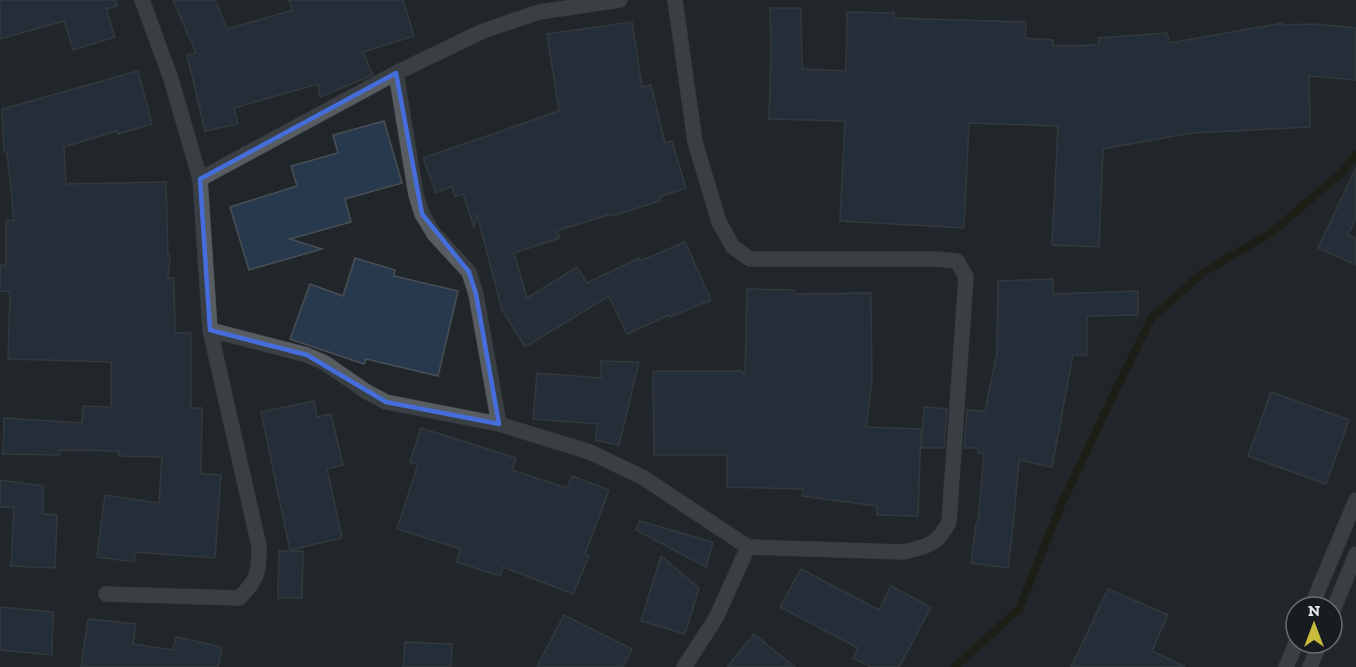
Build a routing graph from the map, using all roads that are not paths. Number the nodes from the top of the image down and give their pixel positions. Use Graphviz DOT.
graph roads {
  1 [pos="142,0"];
  2 [pos="620,0"];
  3 [pos="675,0"];
  4 [pos="396,73"];
  5 [pos="201,179"];
  6 [pos="210,330"];
  7 [pos="499,424"];
  8 [pos="1356,500"];
  9 [pos="748,547"];
  10 [pos="1356,554"];
  11 [pos="106,594"];
  12 [pos="1316,595"];
  13 [pos="1339,595"];
  14 [pos="684,667"];
  1 -- 5 [label="street"];
  2 -- 4 [label="street"];
  3 -- 9 [label="street"];
  4 -- 5 [label="street"];
  4 -- 7 [label="street"];
  5 -- 6 [label="street"];
  6 -- 7 [label="street"];
  6 -- 11 [label="street"];
  7 -- 9 [label="street"];
  8 -- 12 [label="street"];
  9 -- 14 [label="street"];
  10 -- 13 [label="street"];
}
